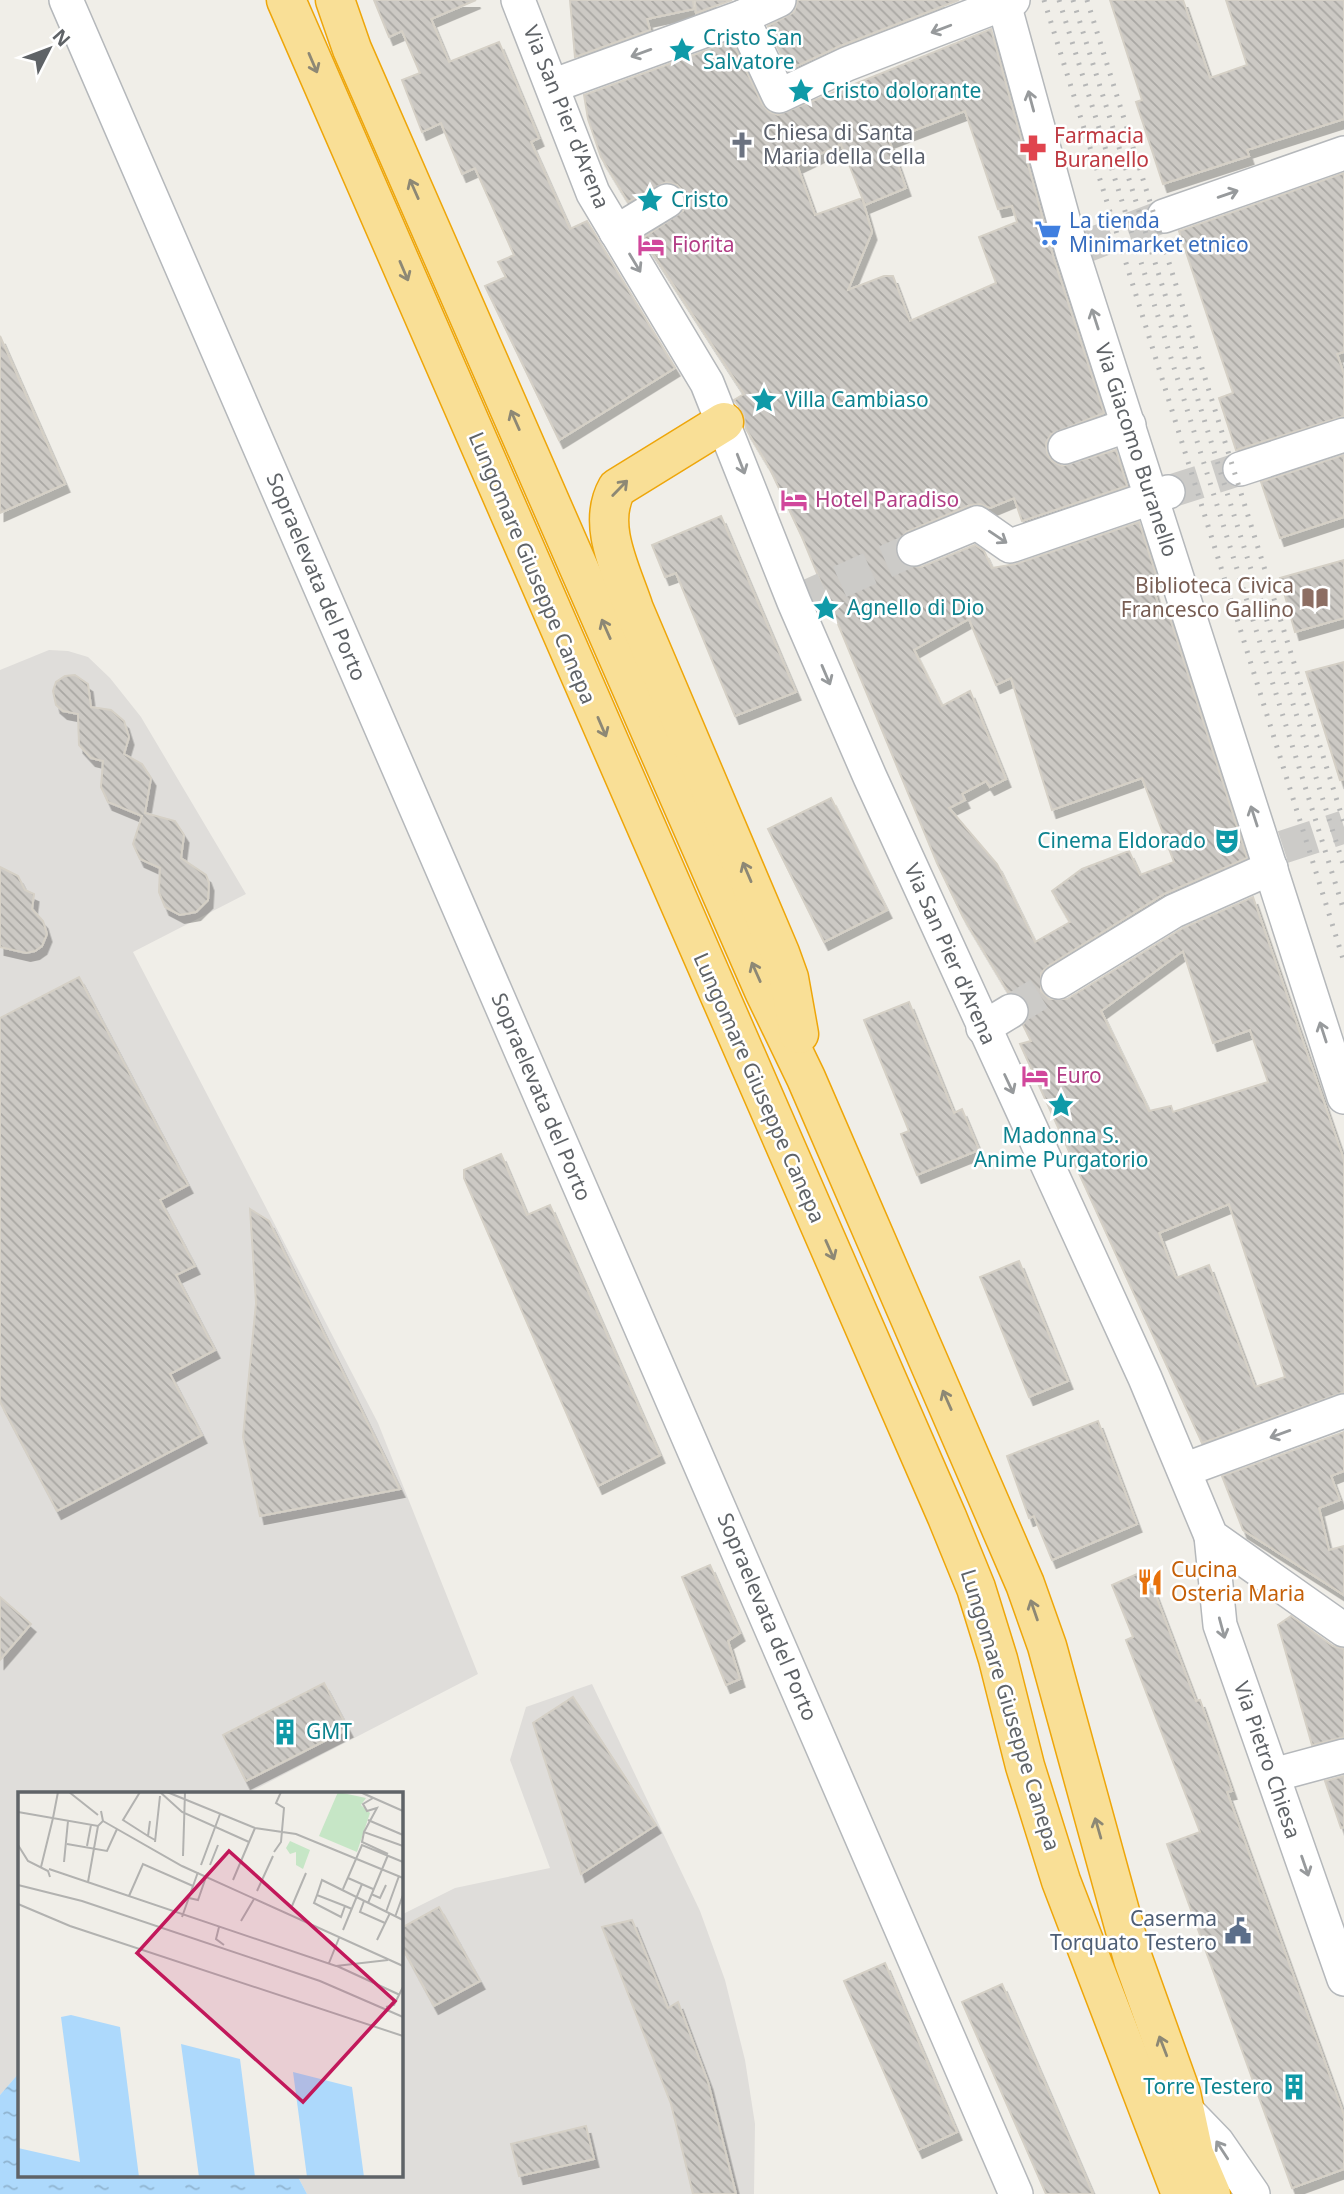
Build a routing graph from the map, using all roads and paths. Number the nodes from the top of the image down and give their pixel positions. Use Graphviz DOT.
graph roads {
  1 [pos="66,0"];
  2 [pos="286,0"];
  3 [pos="335,0"];
  4 [pos="518,0"];
  5 [pos="779,0"];
  6 [pos="1007,1"];
  7 [pos="742,17"];
  8 [pos="552,86"];
  9 [pos="1344,153"];
  10 [pos="667,201"];
  11 [pos="1164,216"];
  12 [pos="616,232"];
  13 [pos="723,422"];
  14 [pos="1129,425"];
  15 [pos="1344,435"];
  16 [pos="1065,447"];
  17 [pos="1240,469"];
  18 [pos="1159,495"];
  19 [pos="915,549"];
  20 [pos="1273,856"];
  21 [pos="1058,982"];
  22 [pos="806,1078"];
  23 [pos="1344,1097"];
  24 [pos="1344,1411"];
  25 [pos="1184,1470"];
  26 [pos="1211,1536"];
  27 [pos="1342,1628"];
  28 [pos="1344,1756"];
  29 [pos="1273,1775"];
  30 [pos="1344,1979"];
  31 [pos="1186,2110"];
  32 [pos="1016,2194"];
  33 [pos="1181,2194"];
  34 [pos="1211,2194"];
  35 [pos="1253,2194"];
  1 -- 32 [label="street, Sopraelevata del Porto"];
  2 -- 33 [label="highway, Lungomare Giuseppe Canepa, one-way"];
  22 -- 3 [label="highway, Lungomare Giuseppe Canepa, one-way"];
  4 -- 8 [label="street, Via San Pier d'Arena"];
  5 -- 7 [label="street"];
  6 -- 7 [label="street, one-way"];
  14 -- 6 [label="street, Via Giacomo Buranello, one-way"];
  7 -- 8 [label="street, one-way"];
  8 -- 12 [label="street, Via San Pier d'Arena"];
  11 -- 9 [label="street, one-way"];
  10 -- 12 [label="street, Via San Pier d'Arena"];
  12 -- 13 [label="street, Via San Pier d'Arena, one-way"];
  22 -- 13 [label="highway, one-way"];
  13 -- 25 [label="street, Via San Pier d'Arena, one-way"];
  14 -- 16 [label="street"];
  14 -- 18 [label="street, Via Giacomo Buranello"];
  15 -- 17 [label="street"];
  19 -- 18 [label="street, one-way"];
  20 -- 18 [label="street, Via Giacomo Buranello, one-way"];
  20 -- 21 [label="street"];
  23 -- 20 [label="street, Via Giacomo Buranello, one-way"];
  31 -- 22 [label="highway, Lungomare Giuseppe Canepa, one-way"];
  24 -- 25 [label="street, one-way"];
  25 -- 26 [label="street, Via San Pier d'Arena"];
  26 -- 27 [label="street"];
  26 -- 29 [label="street, Via Pietro Chiesa, one-way"];
  28 -- 29 [label="street"];
  29 -- 30 [label="street, Via Pietro Chiesa, one-way"];
  31 -- 34 [label="highway, Lungomare Giuseppe Canepa"];
  35 -- 31 [label="street, one-way"];
}
